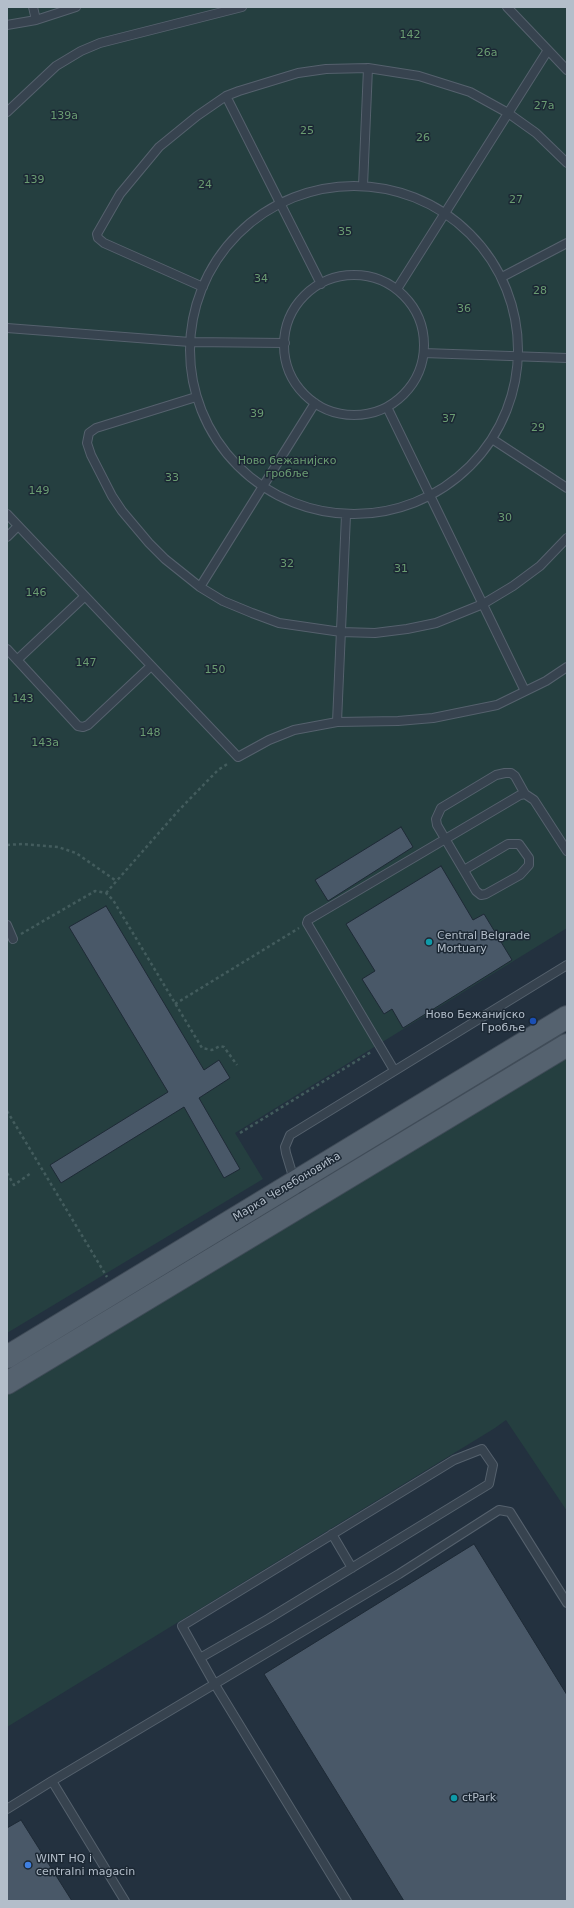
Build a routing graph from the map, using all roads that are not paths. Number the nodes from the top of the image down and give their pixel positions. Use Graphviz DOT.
graph roads {
  1 [pos="33,7"];
  2 [pos="76,7"];
  3 [pos="242,7"];
  4 [pos="507,7"];
  5 [pos="36,20"];
  6 [pos="7,25"];
  7 [pos="548,50"];
  8 [pos="368,68"];
  9 [pos="567,70"];
  10 [pos="226,96"];
  11 [pos="7,112"];
  12 [pos="508,113"];
  13 [pos="567,163"];
  14 [pos="363,186"];
  15 [pos="279,204"];
  16 [pos="445,213"];
  17 [pos="567,243"];
  18 [pos="502,277"];
  19 [pos="321,284"];
  20 [pos="203,287"];
  21 [pos="397,289"];
  22 [pos="7,328"];
  23 [pos="190,342"];
  24 [pos="284,343"];
  25 [pos="424,353"];
  26 [pos="519,357"];
  27 [pos="567,358"];
  28 [pos="196,397"];
  29 [pos="315,403"];
  30 [pos="387,407"];
  31 [pos="492,439"];
  32 [pos="263,487"];
  33 [pos="567,488"];
  34 [pos="430,496"];
  35 [pos="7,514"];
  36 [pos="346,515"];
  37 [pos="18,526"];
  38 [pos="7,537"];
  39 [pos="567,538"];
  40 [pos="200,587"];
  41 [pos="84,596"];
  42 [pos="483,604"];
  43 [pos="341,632"];
  44 [pos="7,649"];
  45 [pos="17,660"];
  46 [pos="151,666"];
  47 [pos="567,667"];
  48 [pos="525,691"];
  49 [pos="337,722"];
  50 [pos="525,794"];
  51 [pos="445,838"];
  52 [pos="567,851"];
  53 [pos="464,870"];
  54 [pos="7,925"];
  55 [pos="13,939"];
  56 [pos="567,965"];
  57 [pos="567,1017"];
  58 [pos="567,1045"];
  59 [pos="394,1070"];
  60 [pos="296,1180"];
  61 [pos="308,1201"];
  62 [pos="7,1357"];
  63 [pos="7,1383"];
  64 [pos="332,1534"];
  65 [pos="352,1568"];
  66 [pos="567,1603"];
  67 [pos="200,1658"];
  68 [pos="214,1683"];
  69 [pos="52,1781"];
  70 [pos="7,1809"];
  71 [pos="125,1901"];
  72 [pos="347,1901"];
  1 -- 5 [label="lane"];
  2 -- 5 [label="lane"];
  3 -- 11 [label="lane"];
  4 -- 7 [label="lane"];
  5 -- 6 [label="lane"];
  7 -- 9 [label="lane"];
  7 -- 12 [label="lane"];
  8 -- 10 [label="lane"];
  8 -- 12 [label="lane"];
  8 -- 14 [label="lane"];
  10 -- 15 [label="lane"];
  10 -- 20 [label="lane"];
  12 -- 13 [label="lane"];
  12 -- 16 [label="lane"];
  14 -- 15 [label="lane"];
  14 -- 16 [label="lane"];
  15 -- 19 [label="lane"];
  15 -- 20 [label="lane"];
  16 -- 18 [label="lane"];
  16 -- 21 [label="lane"];
  17 -- 18 [label="lane"];
  18 -- 26 [label="lane"];
  19 -- 21 [label="lane"];
  19 -- 24 [label="lane"];
  20 -- 23 [label="lane"];
  21 -- 25 [label="lane"];
  22 -- 23 [label="lane"];
  23 -- 24 [label="lane"];
  23 -- 28 [label="lane"];
  24 -- 29 [label="lane"];
  25 -- 26 [label="lane"];
  25 -- 30 [label="lane"];
  26 -- 27 [label="lane"];
  26 -- 31 [label="lane"];
  28 -- 32 [label="lane"];
  28 -- 40 [label="lane"];
  29 -- 30 [label="lane"];
  29 -- 32 [label="lane"];
  30 -- 34 [label="lane"];
  31 -- 33 [label="lane"];
  31 -- 34 [label="lane"];
  32 -- 36 [label="lane"];
  32 -- 40 [label="lane"];
  34 -- 36 [label="lane"];
  34 -- 42 [label="lane"];
  35 -- 37 [label="lane"];
  36 -- 43 [label="lane"];
  37 -- 38 [label="lane"];
  37 -- 41 [label="lane"];
  39 -- 42 [label="lane"];
  40 -- 43 [label="lane"];
  41 -- 45 [label="lane"];
  41 -- 46 [label="lane"];
  42 -- 43 [label="lane"];
  42 -- 48 [label="lane"];
  43 -- 49 [label="lane"];
  44 -- 45 [label="lane"];
  45 -- 46 [label="lane"];
  46 -- 49 [label="lane"];
  47 -- 48 [label="lane"];
  48 -- 49 [label="lane"];
  50 -- 51 [label="lane"];
  50 -- 51 [label="lane"];
  50 -- 52 [label="lane"];
  51 -- 53 [label="lane"];
  51 -- 59 [label="lane"];
  53 -- 53 [label="lane"];
  54 -- 55 [label="lane"];
  56 -- 59 [label="lane"];
  57 -- 60 [label="main road, Марка Челебоновића"];
  58 -- 61 [label="main road, Марка Челебоновића"];
  59 -- 60 [label="lane"];
  60 -- 61 [label="lane"];
  60 -- 62 [label="main road, Марка Челебоновића"];
  61 -- 63 [label="main road, Марка Челебоновића"];
  64 -- 65 [label="lane"];
  64 -- 65 [label="lane"];
  64 -- 67 [label="lane"];
  65 -- 67 [label="lane"];
  66 -- 68 [label="lane"];
  67 -- 68 [label="lane"];
  68 -- 69 [label="lane"];
  68 -- 72 [label="lane"];
  69 -- 70 [label="lane"];
  69 -- 71 [label="lane"];
}
